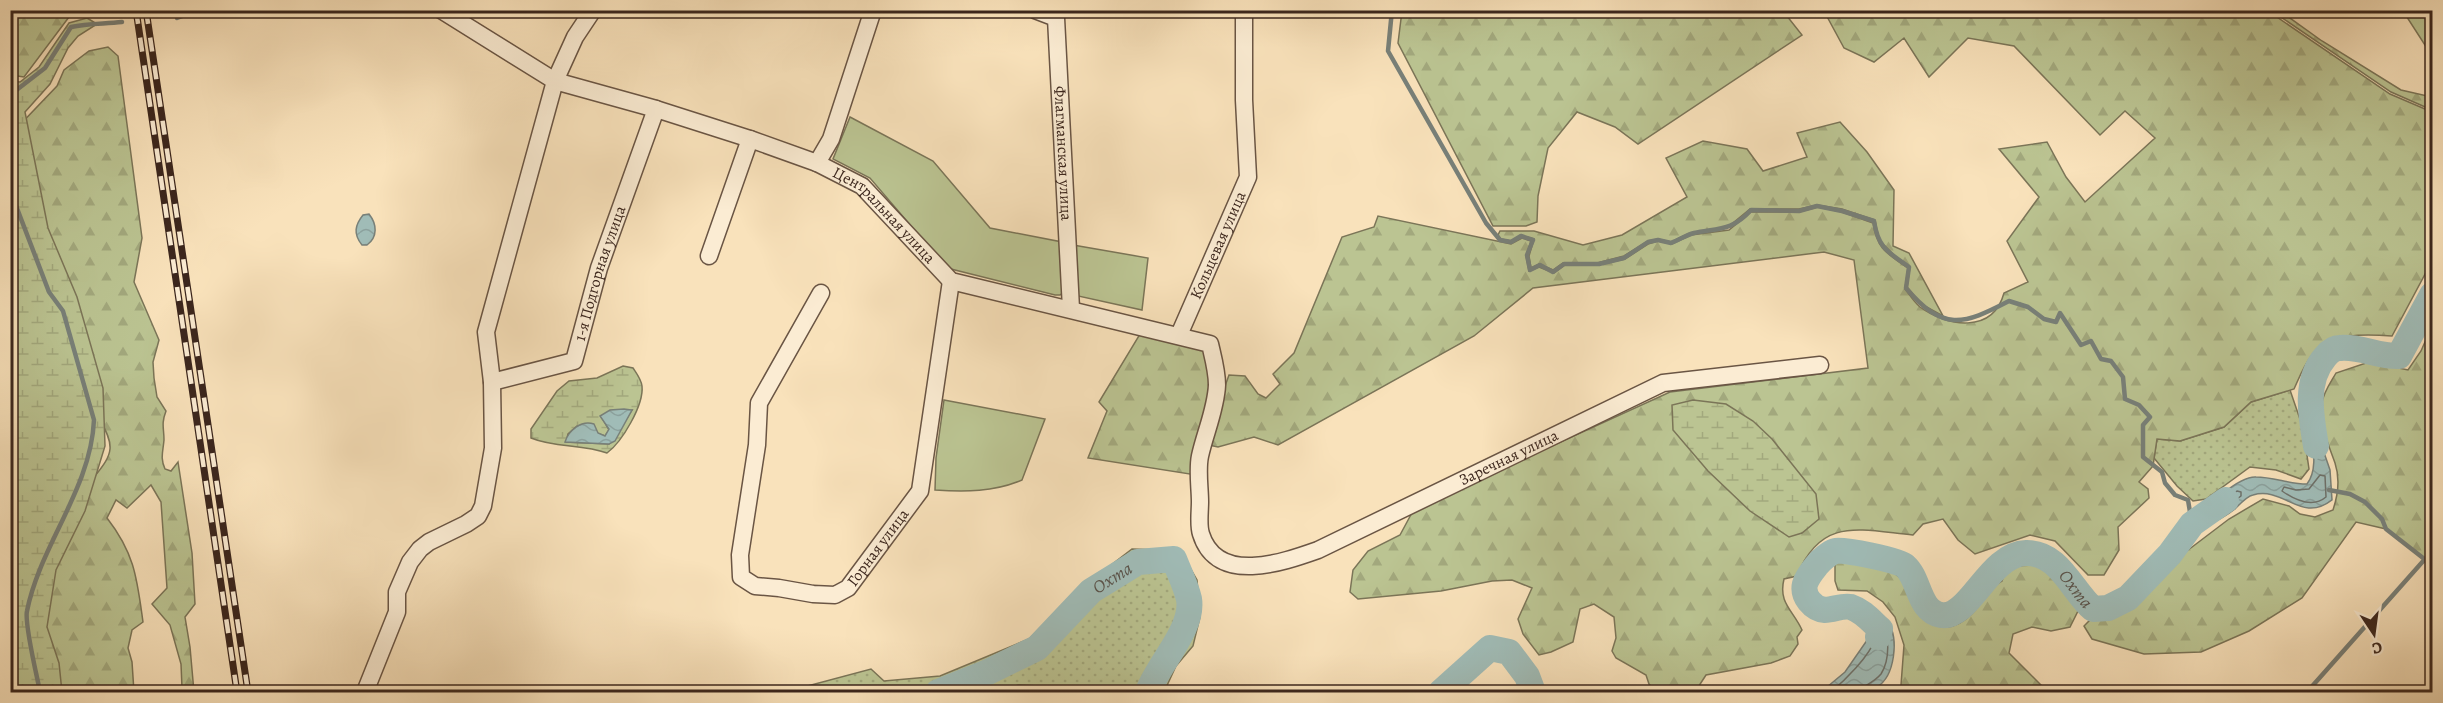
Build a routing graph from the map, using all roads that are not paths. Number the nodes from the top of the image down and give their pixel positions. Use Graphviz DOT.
graph roads {
  1 [pos="441,10"];
  2 [pos="593,10"];
  3 [pos="873,10"];
  4 [pos="1035,10"];
  5 [pos="1244,10"];
  6 [pos="555,81"];
  7 [pos="656,109"];
  8 [pos="750,139"];
  9 [pos="817,163"];
  10 [pos="710,256"];
  11 [pos="951,281"];
  12 [pos="821,293"];
  13 [pos="1071,309"];
  14 [pos="1179,335"];
  15 [pos="1820,365"];
  16 [pos="492,382"];
  17 [pos="365,693"];
  1 -- 6 [label="street, Центральная улица"];
  2 -- 6 [label="street"];
  3 -- 9 [label="street"];
  4 -- 13 [label="street, Флагманская улица"];
  5 -- 14 [label="street, Кольцевая улица"];
  6 -- 7 [label="street, Центральная улица"];
  6 -- 16 [label="street"];
  7 -- 8 [label="street, Центральная улица"];
  7 -- 16 [label="street, 1-я Подгорная улица"];
  8 -- 9 [label="street, Центральная улица"];
  8 -- 10 [label="street"];
  9 -- 11 [label="street, Центральная улица"];
  11 -- 12 [label="street, Горная улица"];
  11 -- 13 [label="street"];
  13 -- 14 [label="street"];
  14 -- 15 [label="street, Заречная улица"];
  16 -- 17 [label="street"];
}
